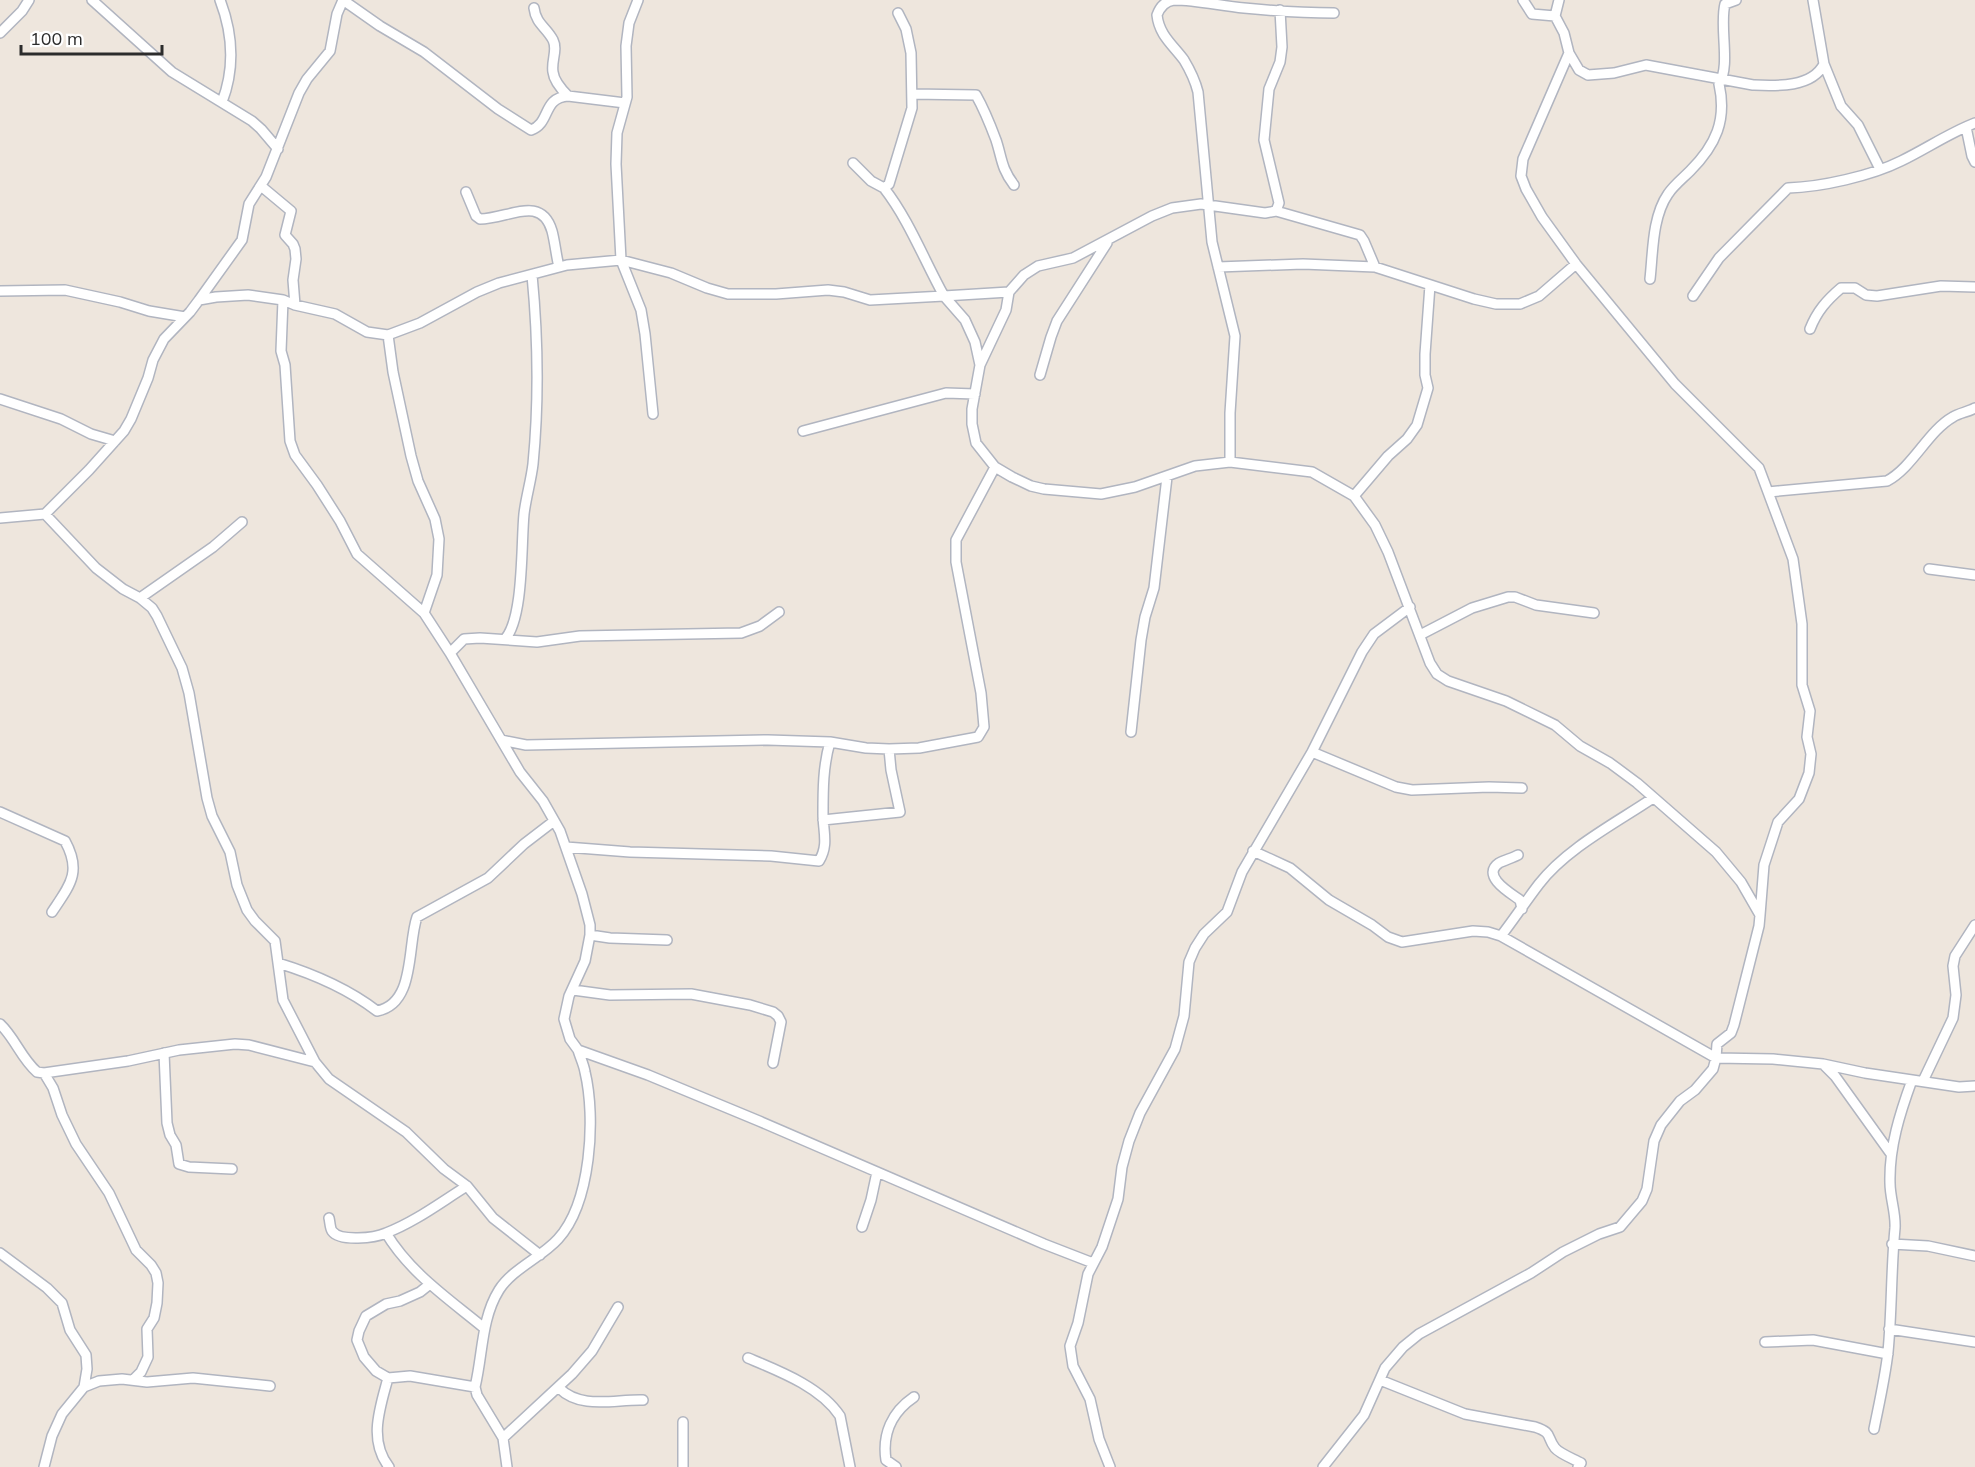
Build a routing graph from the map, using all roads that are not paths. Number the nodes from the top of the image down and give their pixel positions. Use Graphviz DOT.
graph roads {
  1 [pos="29,0"];
  2 [pos="92,0"];
  3 [pos="220,0"];
  4 [pos="343,0"];
  5 [pos="638,0"];
  6 [pos="1523,0"];
  7 [pos="1559,0"];
  8 [pos="1736,0"];
  9 [pos="1813,0"];
  10 [pos="534,8"];
  11 [pos="1280,10"];
  12 [pos="898,13"];
  13 [pos="1334,13"];
  14 [pos="1555,16"];
  15 [pos="0,33"];
  16 [pos="1569,53"];
  17 [pos="1824,64"];
  18 [pos="1721,80"];
  19 [pos="912,94"];
  20 [pos="568,96"];
  21 [pos="222,102"];
  22 [pos="625,103"];
  23 [pos="1971,125"];
  24 [pos="278,149"];
  25 [pos="1975,162"];
  26 [pos="853,163"];
  27 [pos="1880,169"];
  28 [pos="1014,185"];
  29 [pos="261,186"];
  30 [pos="884,188"];
  31 [pos="466,192"];
  32 [pos="1210,204"];
  33 [pos="1276,211"];
  34 [pos="1108,240"];
  35 [pos="621,260"];
  36 [pos="1576,264"];
  37 [pos="559,267"];
  38 [pos="1218,267"];
  39 [pos="1375,267"];
  40 [pos="531,275"];
  41 [pos="1650,279"];
  42 [pos="1430,285"];
  43 [pos="1975,287"];
  44 [pos="0,291"];
  45 [pos="1009,292"];
  46 [pos="944,296"];
  47 [pos="1693,296"];
  48 [pos="199,300"];
  49 [pos="283,300"];
  50 [pos="295,305"];
  51 [pos="185,317"];
  52 [pos="1810,329"];
  53 [pos="388,335"];
  54 [pos="980,366"];
  55 [pos="1040,375"];
  56 [pos="975,394"];
  57 [pos="0,399"];
  58 [pos="1975,408"];
  59 [pos="652,414"];
  60 [pos="803,431"];
  61 [pos="115,441"];
  62 [pos="1230,462"];
  63 [pos="995,467"];
  64 [pos="1167,477"];
  65 [pos="1768,492"];
  66 [pos="1354,496"];
  67 [pos="45,514"];
  68 [pos="0,518"];
  69 [pos="242,522"];
  70 [pos="1929,568"];
  71 [pos="1975,575"];
  72 [pos="140,598"];
  73 [pos="1410,607"];
  74 [pos="779,612"];
  75 [pos="424,613"];
  76 [pos="1594,613"];
  77 [pos="1420,636"];
  78 [pos="505,639"];
  79 [pos="450,653"];
  80 [pos="1131,732"];
  81 [pos="501,740"];
  82 [pos="830,742"];
  83 [pos="889,749"];
  84 [pos="1312,752"];
  85 [pos="1522,788"];
  86 [pos="1653,798"];
  87 [pos="0,812"];
  88 [pos="823,820"];
  89 [pos="554,821"];
  90 [pos="566,847"];
  91 [pos="1253,851"];
  92 [pos="1518,855"];
  93 [pos="1522,909"];
  94 [pos="52,912"];
  95 [pos="1760,915"];
  96 [pos="1975,925"];
  97 [pos="590,935"];
  98 [pos="1502,936"];
  99 [pos="667,940"];
  100 [pos="279,963"];
  101 [pos="573,990"];
  102 [pos="0,1024"];
  103 [pos="578,1050"];
  104 [pos="164,1053"];
  105 [pos="1716,1058"];
  106 [pos="315,1062"];
  107 [pos="773,1063"];
  108 [pos="1823,1064"];
  109 [pos="44,1073"];
  110 [pos="1918,1081"];
  111 [pos="1975,1086"];
  112 [pos="1891,1154"];
  113 [pos="232,1169"];
  114 [pos="877,1172"];
  115 [pos="467,1186"];
  116 [pos="329,1218"];
  117 [pos="862,1227"];
  118 [pos="386,1233"];
  119 [pos="1892,1244"];
  120 [pos="0,1253"];
  121 [pos="540,1255"];
  122 [pos="1975,1256"];
  123 [pos="1093,1263"];
  124 [pos="430,1284"];
  125 [pos="618,1307"];
  126 [pos="484,1328"];
  127 [pos="1889,1329"];
  128 [pos="1765,1342"];
  129 [pos="1975,1342"];
  130 [pos="1887,1354"];
  131 [pos="748,1358"];
  132 [pos="388,1378"];
  133 [pos="133,1380"];
  134 [pos="1380,1380"];
  135 [pos="270,1386"];
  136 [pos="84,1387"];
  137 [pos="475,1387"];
  138 [pos="559,1388"];
  139 [pos="914,1397"];
  140 [pos="643,1400"];
  141 [pos="683,1422"];
  142 [pos="1874,1429"];
  143 [pos="503,1438"];
  144 [pos="886,1464"];
  145 [pos="44,1467"];
  146 [pos="389,1467"];
  147 [pos="507,1467"];
  148 [pos="682,1467"];
  149 [pos="850,1467"];
  150 [pos="897,1467"];
  151 [pos="1110,1467"];
  152 [pos="1323,1467"];
  153 [pos="1578,1467"];
  1 -- 15 [label="street"];
  2 -- 21 [label="street"];
  3 -- 21 [label="street"];
  4 -- 20 [label="street"];
  4 -- 24 [label="street"];
  5 -- 22 [label="street"];
  6 -- 14 [label="street"];
  7 -- 14 [label="street"];
  8 -- 18 [label="street"];
  9 -- 17 [label="street"];
  10 -- 20 [label="street"];
  11 -- 13 [label="street"];
  11 -- 32 [label="street"];
  11 -- 33 [label="street"];
  12 -- 19 [label="street"];
  14 -- 16 [label="street"];
  16 -- 18 [label="street"];
  16 -- 36 [label="street"];
  17 -- 18 [label="street"];
  17 -- 27 [label="street"];
  18 -- 41 [label="street"];
  19 -- 28 [label="street"];
  19 -- 30 [label="street"];
  20 -- 22 [label="street"];
  21 -- 24 [label="street"];
  22 -- 35 [label="street"];
  23 -- 25 [label="street"];
  23 -- 27 [label="street"];
  24 -- 29 [label="street"];
  26 -- 30 [label="street"];
  27 -- 47 [label="street"];
  29 -- 48 [label="street"];
  29 -- 50 [label="street"];
  30 -- 46 [label="street"];
  31 -- 37 [label="street"];
  32 -- 33 [label="street"];
  32 -- 34 [label="street"];
  32 -- 38 [label="street"];
  33 -- 39 [label="street"];
  34 -- 45 [label="street"];
  34 -- 55 [label="street"];
  35 -- 37 [label="street"];
  35 -- 46 [label="street"];
  35 -- 59 [label="street"];
  36 -- 42 [label="street"];
  36 -- 65 [label="street"];
  37 -- 40 [label="street"];
  38 -- 39 [label="street"];
  38 -- 62 [label="street"];
  39 -- 42 [label="street"];
  40 -- 53 [label="street"];
  40 -- 78 [label="street"];
  42 -- 66 [label="street"];
  43 -- 52 [label="street"];
  44 -- 51 [label="street"];
  45 -- 46 [label="street"];
  45 -- 54 [label="street"];
  46 -- 54 [label="street"];
  48 -- 49 [label="street"];
  48 -- 51 [label="street"];
  49 -- 50 [label="street"];
  49 -- 75 [label="street"];
  50 -- 53 [label="street"];
  51 -- 61 [label="street"];
  53 -- 75 [label="street"];
  54 -- 56 [label="street"];
  56 -- 60 [label="street"];
  56 -- 63 [label="street"];
  57 -- 61 [label="street"];
  58 -- 65 [label="street"];
  61 -- 67 [label="street"];
  62 -- 64 [label="street"];
  62 -- 66 [label="street"];
  63 -- 64 [label="street"];
  63 -- 83 [label="street"];
  64 -- 80 [label="street"];
  65 -- 95 [label="street"];
  66 -- 73 [label="street"];
  67 -- 68 [label="street"];
  67 -- 72 [label="street"];
  69 -- 72 [label="street"];
  70 -- 71 [label="street"];
  72 -- 100 [label="street"];
  73 -- 77 [label="street"];
  73 -- 84 [label="street"];
  74 -- 78 [label="street"];
  75 -- 79 [label="street"];
  76 -- 77 [label="street"];
  77 -- 86 [label="street"];
  78 -- 79 [label="street"];
  79 -- 81 [label="street"];
  81 -- 82 [label="street"];
  81 -- 89 [label="street"];
  82 -- 83 [label="street"];
  82 -- 88 [label="street"];
  83 -- 88 [label="street"];
  84 -- 85 [label="street"];
  84 -- 91 [label="street"];
  86 -- 93 [label="street"];
  86 -- 95 [label="street"];
  87 -- 94 [label="street"];
  88 -- 90 [label="street"];
  89 -- 90 [label="street"];
  89 -- 100 [label="street"];
  90 -- 97 [label="street"];
  91 -- 98 [label="street"];
  91 -- 123 [label="street"];
  92 -- 93 [label="street"];
  93 -- 98 [label="street"];
  95 -- 105 [label="street"];
  96 -- 110 [label="street"];
  97 -- 99 [label="street"];
  97 -- 101 [label="street"];
  98 -- 105 [label="street"];
  100 -- 106 [label="street"];
  101 -- 103 [label="street"];
  101 -- 107 [label="street"];
  102 -- 109 [label="street"];
  103 -- 114 [label="street"];
  103 -- 121 [label="street"];
  104 -- 106 [label="street"];
  104 -- 109 [label="street"];
  104 -- 113 [label="street"];
  105 -- 108 [label="street"];
  105 -- 134 [label="street"];
  106 -- 115 [label="street"];
  108 -- 110 [label="street"];
  108 -- 112 [label="street"];
  109 -- 133 [label="street"];
  110 -- 111 [label="street"];
  110 -- 112 [label="street"];
  112 -- 119 [label="street"];
  114 -- 117 [label="street"];
  114 -- 123 [label="street"];
  115 -- 118 [label="street"];
  115 -- 121 [label="street"];
  116 -- 118 [label="street"];
  118 -- 124 [label="street"];
  119 -- 122 [label="street"];
  119 -- 127 [label="street"];
  120 -- 136 [label="street"];
  121 -- 126 [label="street"];
  123 -- 151 [label="street"];
  124 -- 126 [label="street"];
  124 -- 132 [label="street"];
  125 -- 138 [label="street"];
  126 -- 137 [label="street"];
  127 -- 129 [label="street"];
  127 -- 130 [label="street"];
  128 -- 130 [label="street"];
  130 -- 142 [label="street"];
  131 -- 149 [label="street"];
  132 -- 137 [label="street"];
  132 -- 146 [label="street"];
  133 -- 135 [label="street"];
  133 -- 136 [label="street"];
  134 -- 152 [label="street"];
  134 -- 153 [label="street"];
  136 -- 145 [label="street"];
  137 -- 143 [label="street"];
  138 -- 140 [label="street"];
  138 -- 143 [label="street"];
  139 -- 144 [label="street"];
  141 -- 148 [label="street"];
  143 -- 147 [label="street"];
  144 -- 150 [label="street"];
}
